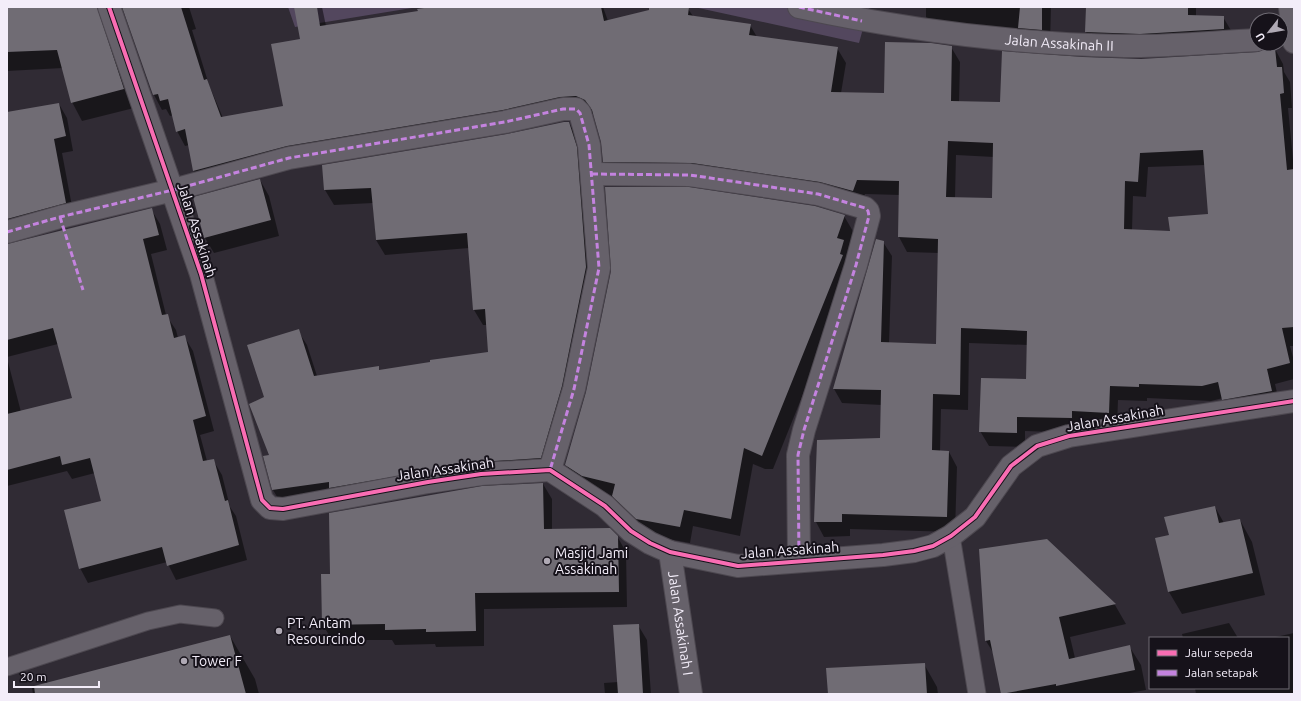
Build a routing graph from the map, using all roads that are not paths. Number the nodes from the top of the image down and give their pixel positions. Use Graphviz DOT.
graph roads {
  1 [pos="108,7"];
  2 [pos="799,7"];
  3 [pos="1290,7"];
  4 [pos="1249,40"];
  5 [pos="1289,40"];
  6 [pos="592,174"];
  7 [pos="173,190"];
  8 [pos="7,232"];
  9 [pos="1294,401"];
  10 [pos="550,470"];
  11 [pos="951,536"];
  12 [pos="670,552"];
  13 [pos="799,560"];
  14 [pos="215,618"];
  15 [pos="7,668"];
  16 [pos="691,694"];
  17 [pos="977,694"];
  1 -- 7 [label="street, Jalan Assakinah"];
  2 -- 4 [label="street, Jalan Assakinah II"];
  3 -- 5 [label="street"];
  6 -- 7 [label="street"];
  6 -- 10 [label="street"];
  6 -- 13 [label="street"];
  7 -- 8 [label="street"];
  7 -- 10 [label="street, Jalan Assakinah"];
  9 -- 11 [label="street, Jalan Assakinah"];
  10 -- 12 [label="street, Jalan Assakinah"];
  11 -- 13 [label="street, Jalan Assakinah"];
  11 -- 17 [label="lane"];
  12 -- 13 [label="street, Jalan Assakinah"];
  12 -- 16 [label="street, Jalan Assakinah I"];
  14 -- 15 [label="lane"];
}
